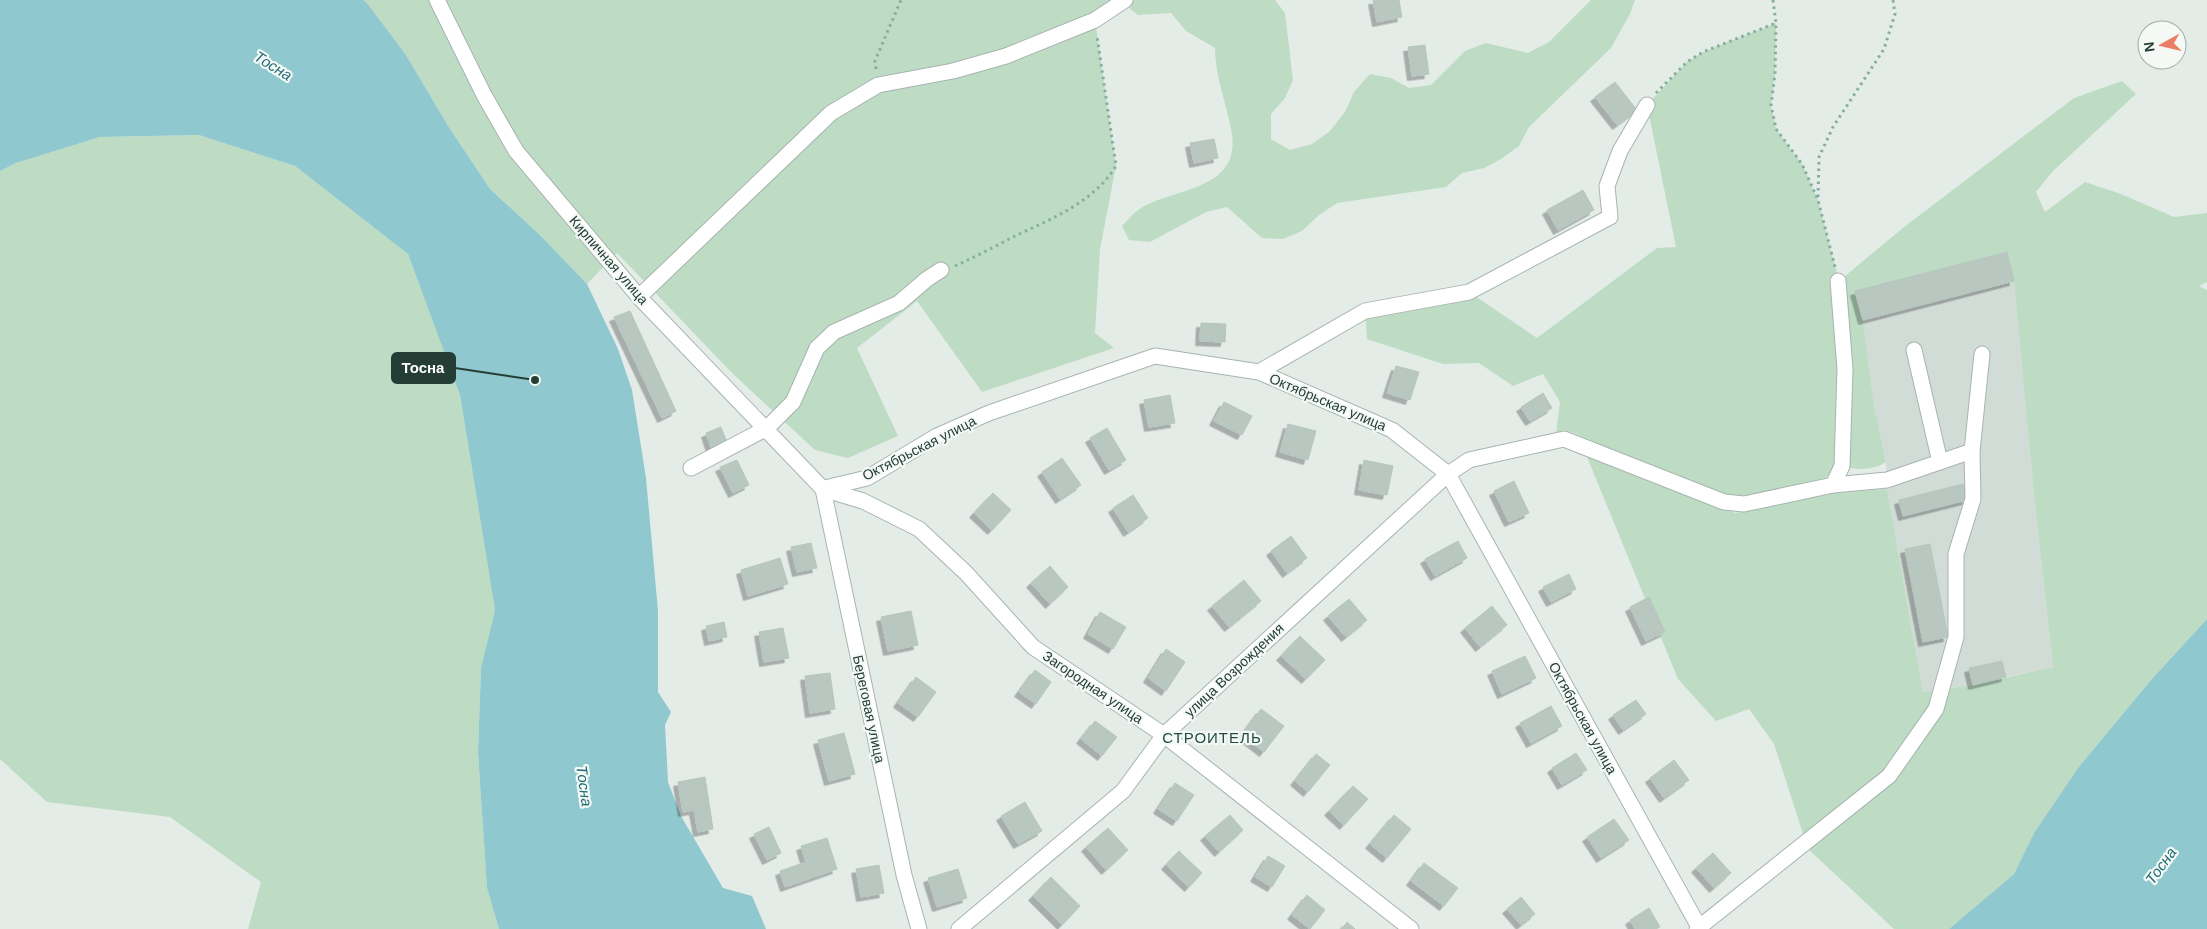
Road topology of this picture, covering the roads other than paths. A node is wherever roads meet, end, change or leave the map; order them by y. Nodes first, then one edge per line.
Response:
1 (437, 0) edge
2 (1125, 0) edge
3 (1647, 105) road end
4 (941, 270) road end
5 (1838, 281) road end
6 (639, 297) junction
7 (1914, 350) dead end
8 (1982, 354) dead end
9 (1259, 372) junction
10 (767, 428) junction
11 (1972, 451) junction
12 (1940, 462) junction
13 (691, 468) dead end
14 (1448, 474) junction
15 (1833, 485) junction
16 (823, 488) junction
17 (1164, 735) junction
18 (1698, 928) edge
19 (919, 929) edge
20 (959, 929) edge
21 (1411, 929) edge

1 - 6 street, Кирпичная улица
2 - 6 street
3 - 9 street
4 - 10 street
5 - 15 street
6 - 10 street, Кирпичная улица
7 - 12 street
8 - 11 street
9 - 14 street, Октябрьская улица
9 - 16 street, Октябрьская улица
10 - 13 street
10 - 16 street, Кирпичная улица
11 - 12 street, улица Возрождения
11 - 18 street
12 - 15 street, улица Возрождения
14 - 15 street, улица Возрождения
14 - 17 street, улица Возрождения
14 - 18 street, Октябрьская улица
16 - 17 street, Загородная улица
16 - 19 street, Береговая улица
17 - 20 street, улица Возрождения
17 - 21 street, Загородная улица

